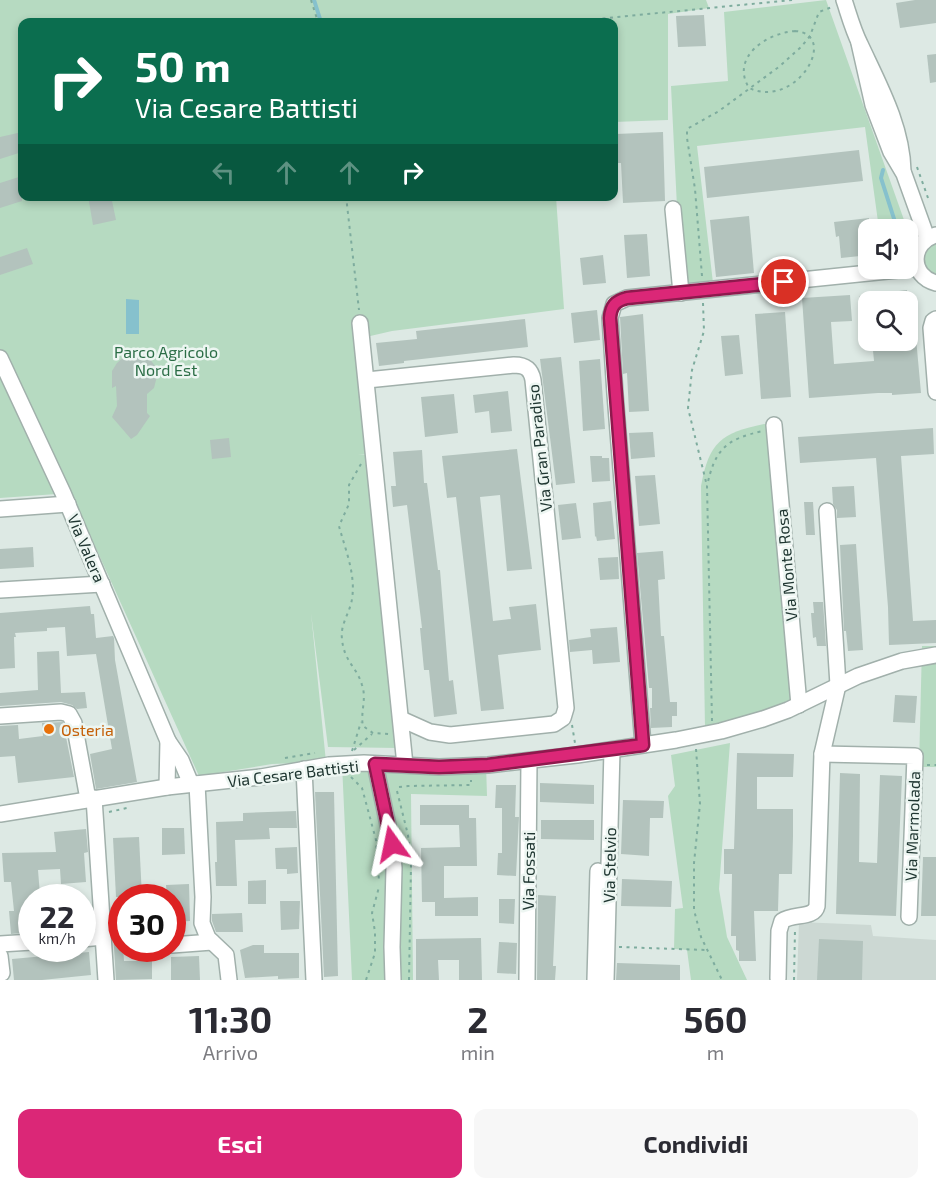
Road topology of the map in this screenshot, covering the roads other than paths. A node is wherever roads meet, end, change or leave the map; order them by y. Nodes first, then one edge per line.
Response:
1 (838, 3) edge
2 (674, 209) dead end
3 (931, 237) edge
4 (918, 249) edge
5 (918, 269) edge
6 (858, 274) edge
7 (936, 283) edge
8 (681, 293) junction
9 (936, 319) edge
10 (360, 323) road end
11 (0, 358) edge
12 (366, 380) junction
13 (936, 392) edge
14 (775, 429) road end
15 (68, 504) junction
16 (0, 509) edge
17 (827, 511) dead end
18 (102, 584) junction
19 (0, 590) edge
20 (936, 655) edge
21 (936, 665) edge
22 (876, 670) junction
23 (838, 685) junction
24 (799, 705) junction
25 (0, 716) edge
26 (401, 727) junction
27 (168, 741) junction
28 (643, 745) junction
29 (607, 751) junction
30 (822, 754) junction
31 (529, 761) junction
32 (375, 764) junction
33 (405, 765) junction
34 (304, 769) junction
35 (194, 784) junction
36 (167, 787) junction
37 (91, 799) junction
38 (0, 814) edge
39 (909, 917) dead end
40 (103, 937) junction
41 (96, 938) edge
42 (212, 942) junction
43 (18, 943) edge
44 (0, 944) edge
45 (186, 944) edge
46 (0, 956) edge
47 (2, 973) dead end
48 (786, 979) edge
49 (106, 980) edge
50 (229, 980) edge
51 (314, 980) edge
52 (393, 980) edge
53 (526, 980) edge
54 (594, 980) edge
55 (606, 980) edge

1 - 3 street
2 - 8 street
3 - 4 street
5 - 7 street
6 - 8 street
8 - 28 street
9 - 13 street
10 - 12 street
11 - 15 street, Via Valera
12 - 26 street
12 - 26 street, Via Gran Paradiso
14 - 24 street, Via Monte Rosa
15 - 16 street
15 - 18 street, Via Valera
17 - 23 street
18 - 19 street
18 - 27 street, Via Valera
20 - 22 street, Via Cesare Battisti
21 - 22 street, Via Cesare Battisti
22 - 23 street, Via Cesare Battisti
23 - 24 street, Via Cesare Battisti
23 - 30 street
24 - 28 street, Via Cesare Battisti
25 - 37 street
26 - 33 street
27 - 35 street, Via Valera
27 - 36 street, Via Valera
28 - 29 street, Via Cesare Battisti
29 - 31 street, Via Cesare Battisti
29 - 54 street, Via Stelvio
29 - 55 street, Via Stelvio
30 - 39 street, Via Marmolada
30 - 48 street
31 - 33 street, Via Cesare Battisti
31 - 53 street, Via Fossati
32 - 33 street, Via Cesare Battisti
32 - 34 street, Via Cesare Battisti
32 - 52 street
34 - 35 street, Via Cesare Battisti
34 - 51 street
35 - 36 street, Via Cesare Battisti
35 - 42 street
36 - 37 street, Via Cesare Battisti
37 - 38 street, Via Cesare Battisti
37 - 40 street
40 - 41 street
40 - 49 street
42 - 45 street
42 - 50 street
43 - 44 street
46 - 47 street

